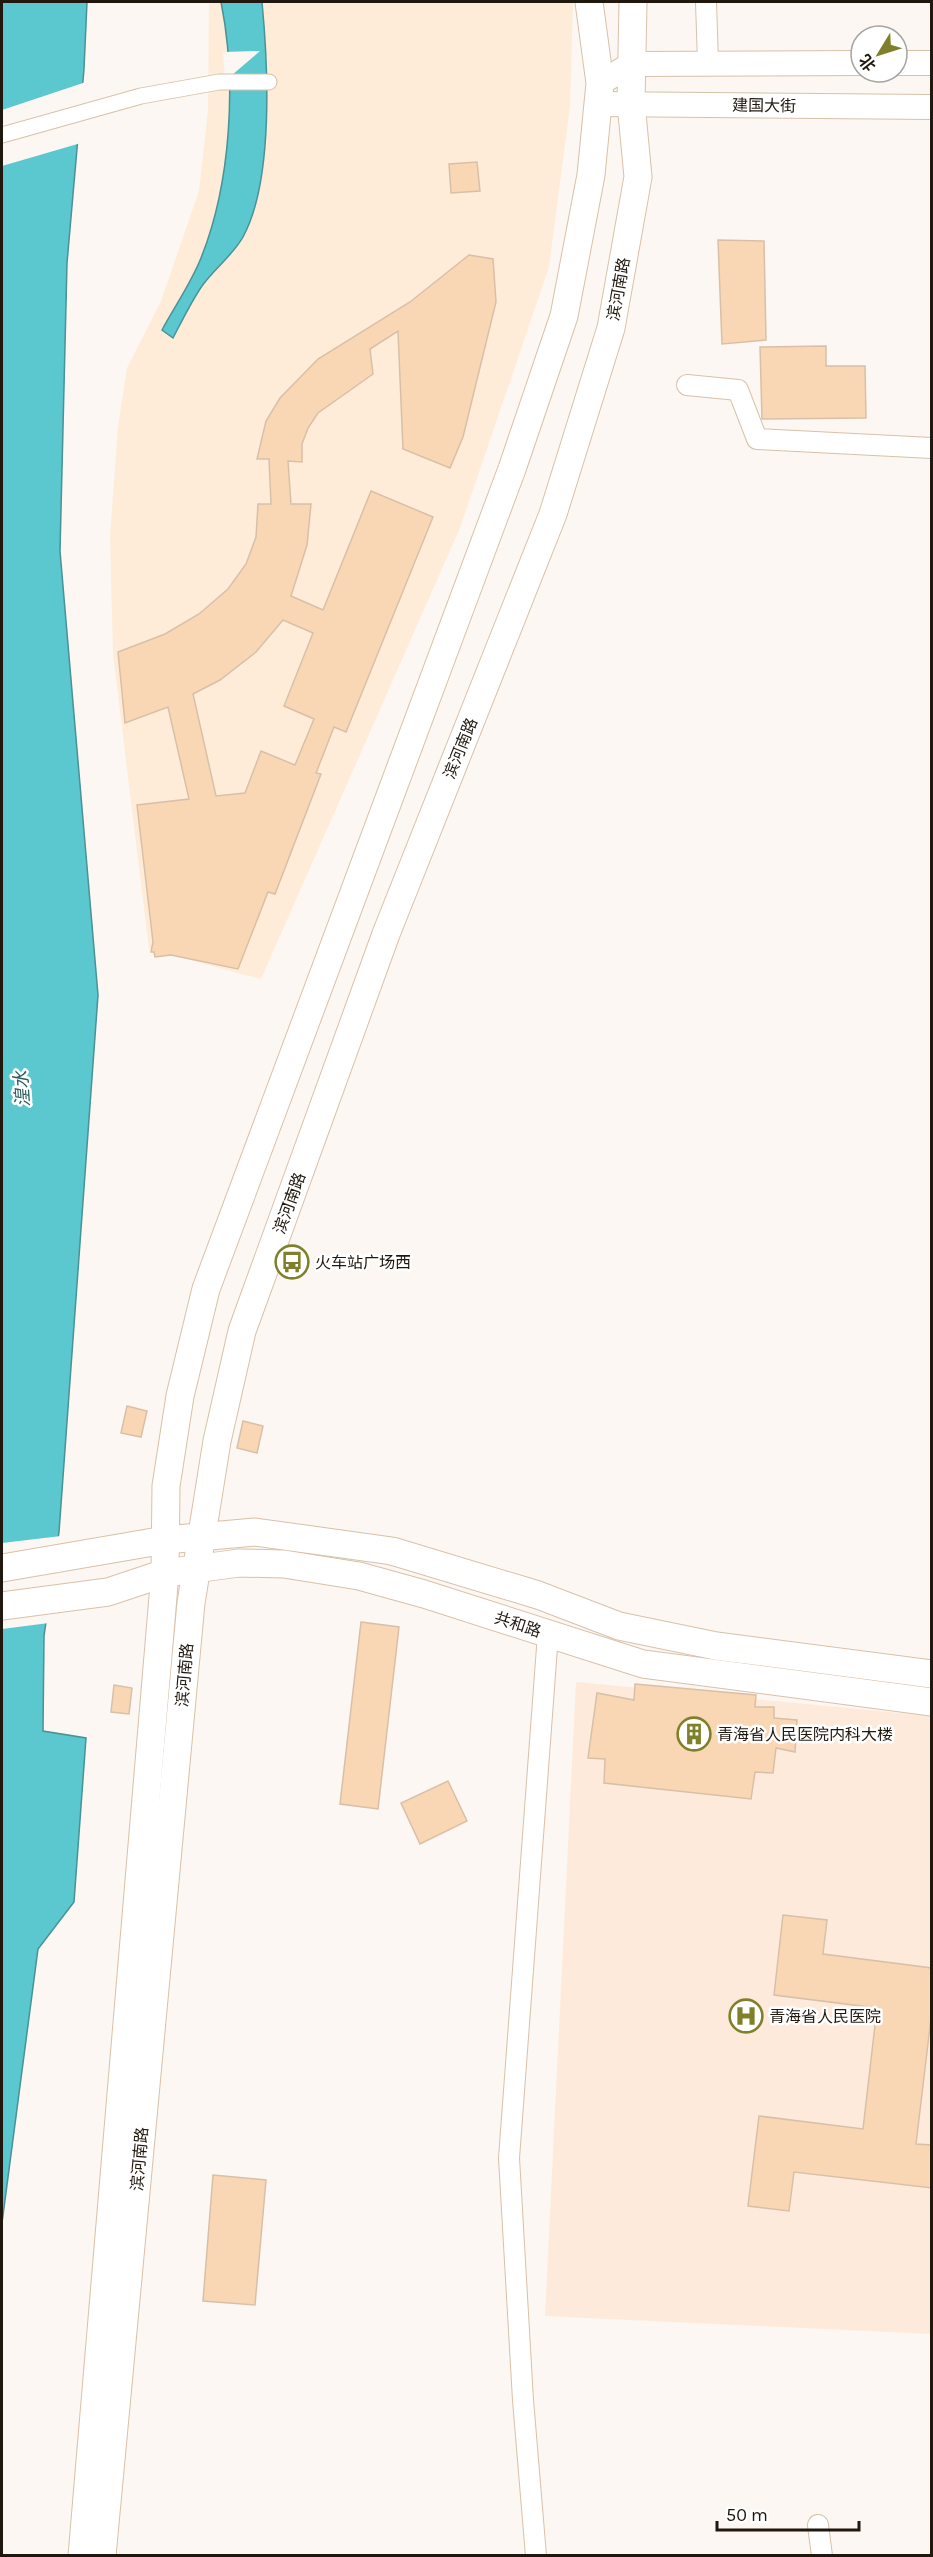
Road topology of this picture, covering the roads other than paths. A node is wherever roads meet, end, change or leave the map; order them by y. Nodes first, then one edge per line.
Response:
1 (589, 2) edge
2 (633, 2) edge
3 (706, 2) edge
4 (708, 63) junction
5 (849, 63) edge
6 (909, 63) edge
7 (932, 63) edge
8 (632, 64) junction
9 (269, 82) dead end
10 (599, 93) junction
11 (631, 103) junction
12 (932, 107) edge
13 (2, 135) edge
14 (687, 385) dead end
15 (932, 448) edge
16 (200, 1537) junction
17 (165, 1540) junction
18 (2, 1568) edge
19 (195, 1569) junction
20 (165, 1573) junction
21 (2, 1606) edge
22 (548, 1634) junction
23 (932, 1674) edge
24 (932, 1702) edge
25 (818, 2524) dead end
26 (82, 2556) edge
27 (102, 2556) edge
28 (536, 2556) edge
29 (822, 2556) edge

1 - 10 main road
2 - 8 main road, 滨河南路
3 - 4 street
4 - 5 street
4 - 8 street
6 - 7 street
8 - 10 street
8 - 11 main road, 滨河南路
9 - 13 street
10 - 11 street, 建国大街
10 - 17 main road
11 - 12 street, 建国大街
11 - 16 main road, 滨河南路
14 - 15 street
16 - 17 main road, 共和路
16 - 19 main road, 滨河南路
16 - 23 main road, 共和路
17 - 18 main road, 共和路
17 - 20 main road
19 - 20 main road, 共和路
19 - 22 main road, 共和路
19 - 27 main road, 滨河南路
20 - 21 main road, 共和路
20 - 26 main road
22 - 24 main road, 共和路
22 - 28 street
25 - 29 street

